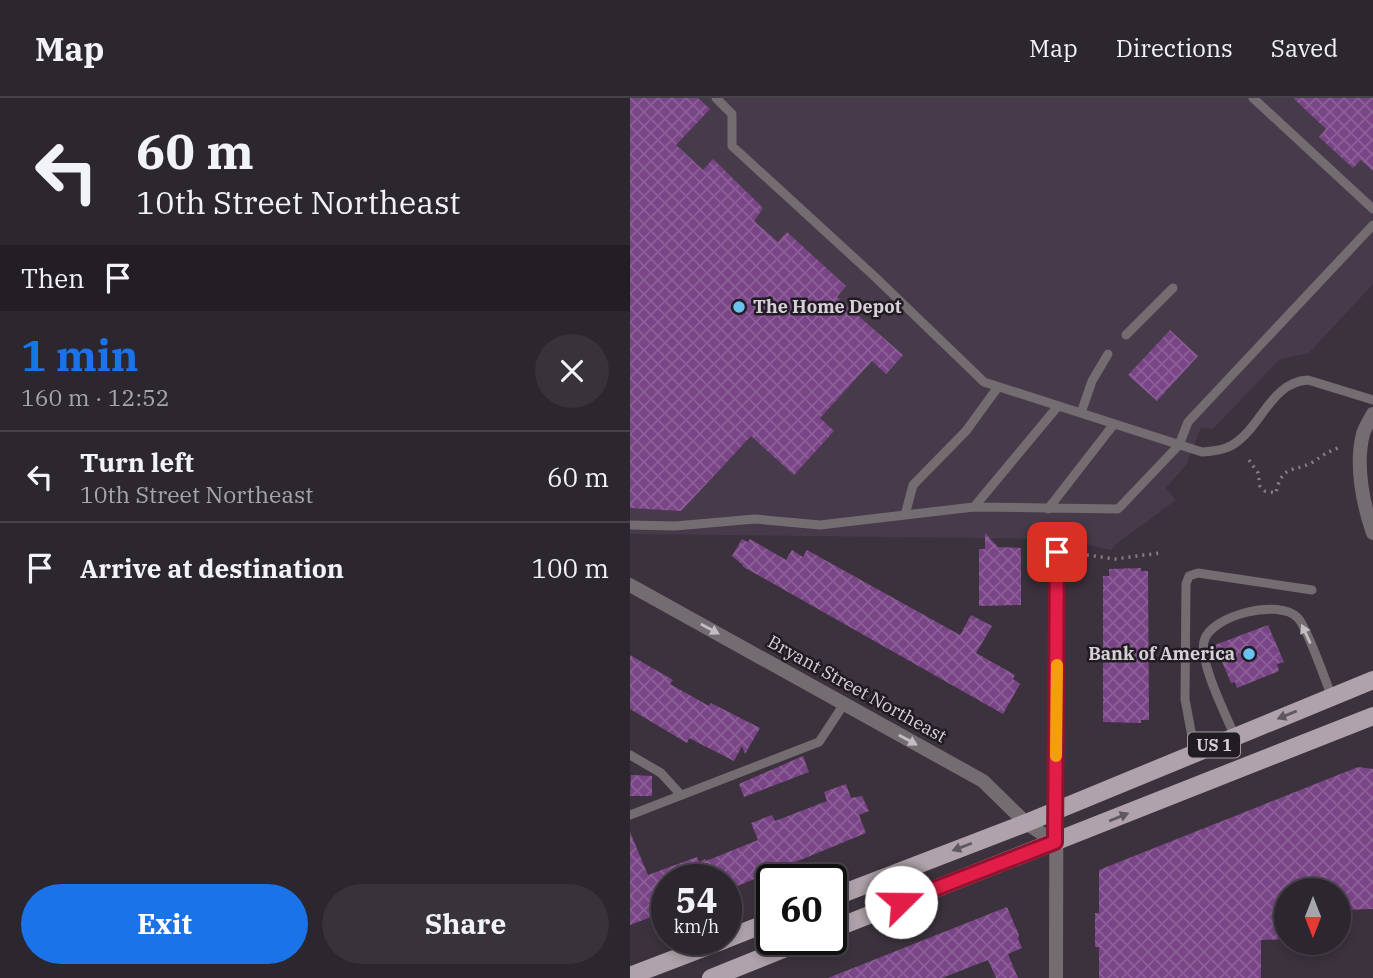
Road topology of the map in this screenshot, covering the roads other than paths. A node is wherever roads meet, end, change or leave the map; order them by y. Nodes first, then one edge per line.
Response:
1 (716, 98) edge
2 (1254, 98) edge
3 (1373, 209) edge
4 (1373, 225) edge
5 (1173, 288) dead end
6 (1126, 335) dead end
7 (1108, 354) dead end
8 (998, 387) junction
9 (1373, 400) edge
10 (1058, 406) junction
11 (1081, 414) junction
12 (1373, 414) edge
13 (1114, 424) junction
14 (1179, 445) junction
15 (974, 507) junction
16 (1048, 509) junction
17 (905, 515) junction
18 (630, 525) edge
19 (1373, 533) edge
20 (1057, 552) road end
21 (630, 585) edge
22 (1312, 590) dead end
23 (1373, 680) edge
24 (1332, 697) junction
25 (844, 704) junction
26 (1373, 716) edge
27 (1235, 737) junction
28 (1195, 753) junction
29 (630, 755) edge
30 (681, 795) junction
31 (1056, 810) junction
32 (630, 815) edge
33 (1026, 822) junction
34 (1055, 842) junction
35 (847, 892) edge
36 (847, 924) edge
37 (684, 955) edge
38 (768, 955) edge
39 (630, 976) edge
40 (711, 978) edge
41 (1056, 978) edge

1 - 8 lane
2 - 3 lane
4 - 14 lane
5 - 6 lane
7 - 11 lane
8 - 10 lane
8 - 17 lane
9 - 14 lane
10 - 11 lane
10 - 15 lane
11 - 13 lane
12 - 19 street
13 - 14 lane
13 - 16 lane
14 - 16 lane
15 - 16 lane
15 - 17 lane
17 - 18 lane
20 - 31 street
21 -> 25 street, Bryant Street Northeast
22 - 28 lane
23 - 24 main road, US 1
24 -> 27 main road, US 1
24 -> 27 lane
25 - 30 lane
25 -> 33 street, Bryant Street Northeast
34 -> 26 main road, US 1
27 - 28 main road, US 1
28 - 31 main road, US 1
29 - 30 lane
30 - 32 lane
31 - 33 main road, US 1
31 - 34 street
33 - 34 street, Bryant Street Northeast
33 -> 35 main road, US 1
34 - 36 main road, US 1
34 - 41 street
37 - 39 main road
38 - 40 main road

